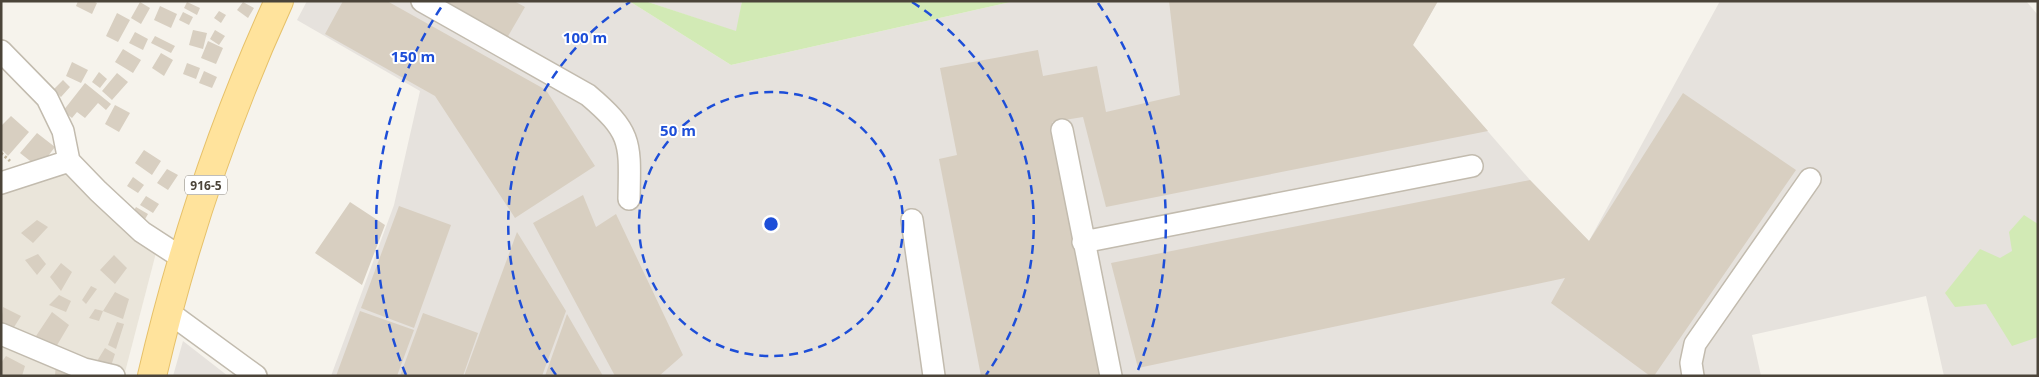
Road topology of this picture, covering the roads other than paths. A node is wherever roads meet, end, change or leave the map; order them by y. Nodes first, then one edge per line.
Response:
1 (279, 1) edge
2 (422, 1) edge
3 (1, 51) edge
4 (1062, 130) dead end
5 (69, 161) junction
6 (1472, 166) dead end
7 (1810, 179) dead end
8 (1, 182) edge
9 (629, 199) dead end
10 (912, 220) dead end
11 (1083, 242) junction
12 (182, 258) junction
13 (168, 310) junction
14 (1, 334) edge
15 (114, 376) edge
16 (152, 376) edge
17 (256, 376) edge
18 (934, 376) edge
19 (1111, 376) edge
20 (1693, 376) edge

1 - 12 main road, 916-5
2 - 9 street
3 - 5 street
4 - 11 street
5 - 8 street
5 - 12 street
6 - 11 street
7 - 20 street
10 - 18 street
11 - 19 street
12 - 13 main road, 916-5
13 - 16 main road, 916-5
13 - 17 street
14 - 15 street

